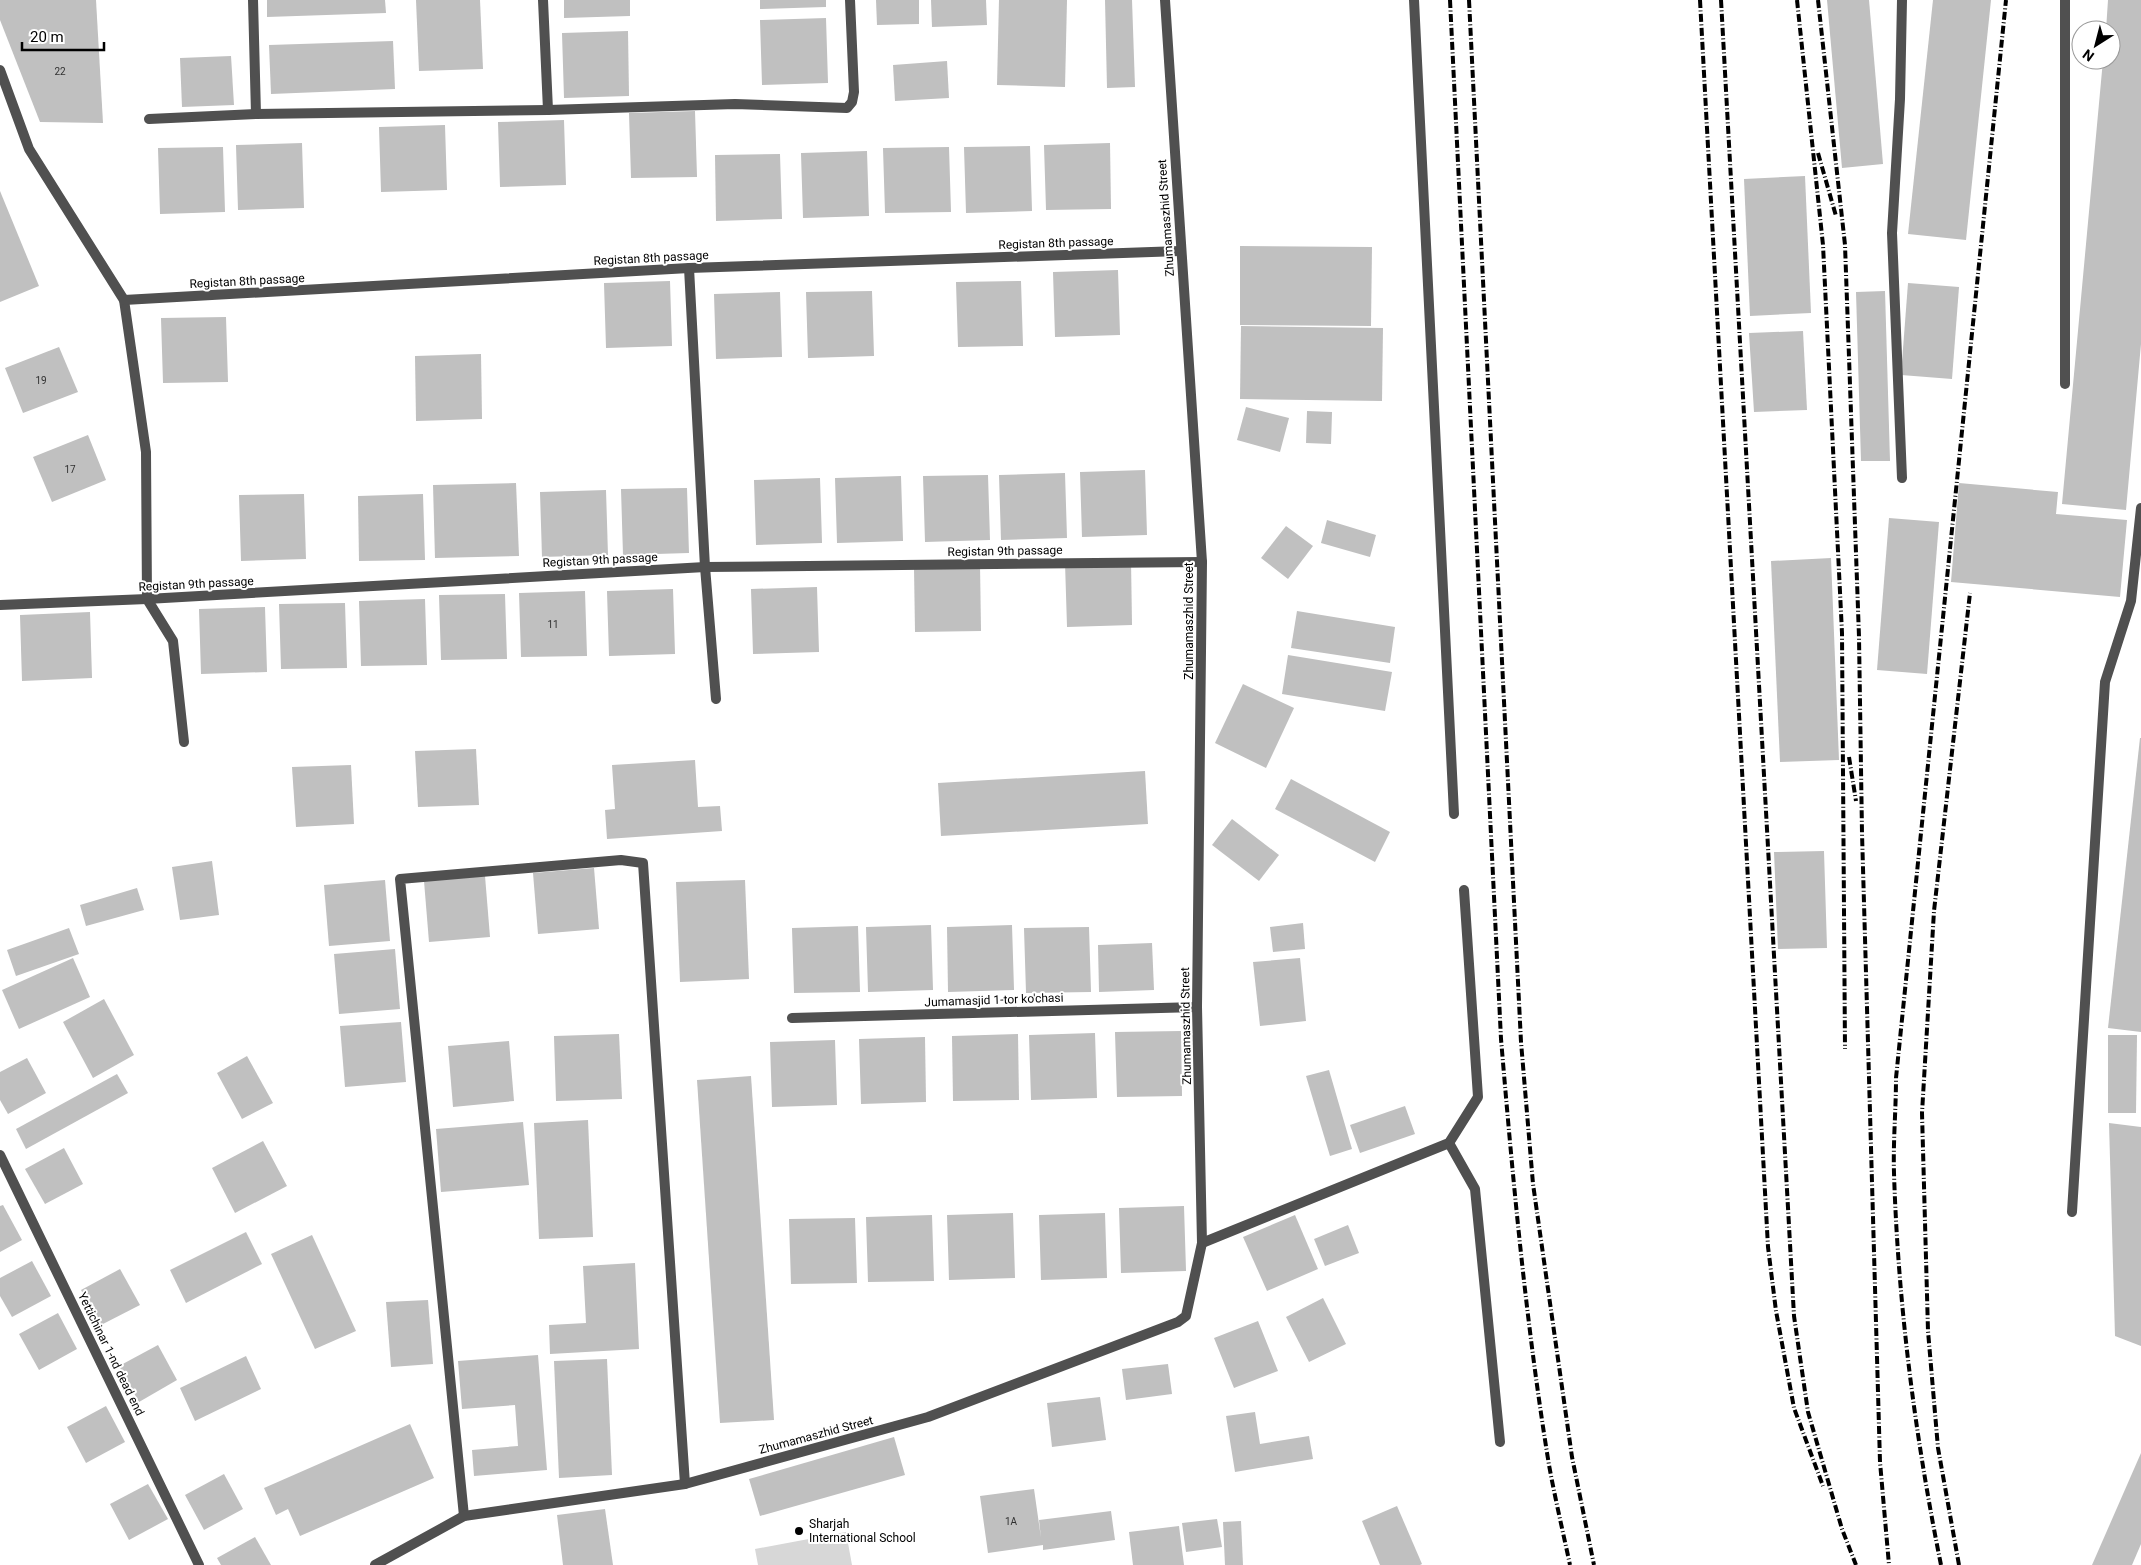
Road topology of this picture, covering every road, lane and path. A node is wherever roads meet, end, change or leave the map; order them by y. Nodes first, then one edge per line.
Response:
1 (253, 0) edge
2 (543, 0) edge
3 (850, 0) edge
4 (1165, 0) edge
5 (1414, 0) edge
6 (1902, 0) edge
7 (2065, 0) edge
8 (0, 70) edge
9 (548, 110) junction
10 (256, 114) junction
11 (150, 119) dead end
12 (1180, 251) junction
13 (689, 268) junction
14 (124, 300) junction
15 (2065, 384) dead end
16 (1902, 478) dead end
17 (2141, 508) edge
18 (1202, 562) junction
19 (704, 567) junction
20 (147, 599) junction
21 (0, 605) edge
22 (716, 699) dead end
23 (184, 742) dead end
24 (1454, 814) dead end
25 (1464, 890) dead end
26 (1197, 1007) junction
27 (792, 1018) dead end
28 (1450, 1143) junction
29 (0, 1155) edge
30 (2072, 1212) dead end
31 (1202, 1244) junction
32 (1500, 1442) dead end
33 (684, 1484) junction
34 (464, 1516) junction
35 (199, 1565) edge
36 (375, 1565) edge

1 - 10 street
2 - 9 street
3 - 9 street
4 - 12 street, Zhumamaszhid Street
5 - 24 street
6 - 16 street
7 - 15 street
8 - 14 street
9 - 10 street
10 - 11 street
12 - 13 street, Registan 8th passage
12 - 18 street, Zhumamaszhid Street
13 - 14 street, Registan 8th passage
13 - 19 street
14 - 20 street
17 - 30 street
18 - 19 street, Registan 9th passage
18 - 26 street, Zhumamaszhid Street
19 - 20 street, Registan 9th passage
19 - 22 street
20 - 21 street, Registan 9th passage
20 - 23 street
25 - 28 street
26 - 27 street, Jumamasjid 1-tor ko'chasi
26 - 31 street, Zhumamaszhid Street
28 - 31 street
28 - 32 street
29 - 35 street, Yettichinаr 1-nd dead end
31 - 33 street, Zhumamaszhid Street
33 - 34 street, Zhumamaszhid Street
33 - 34 street
34 - 36 street, Zhumamaszhid Street

